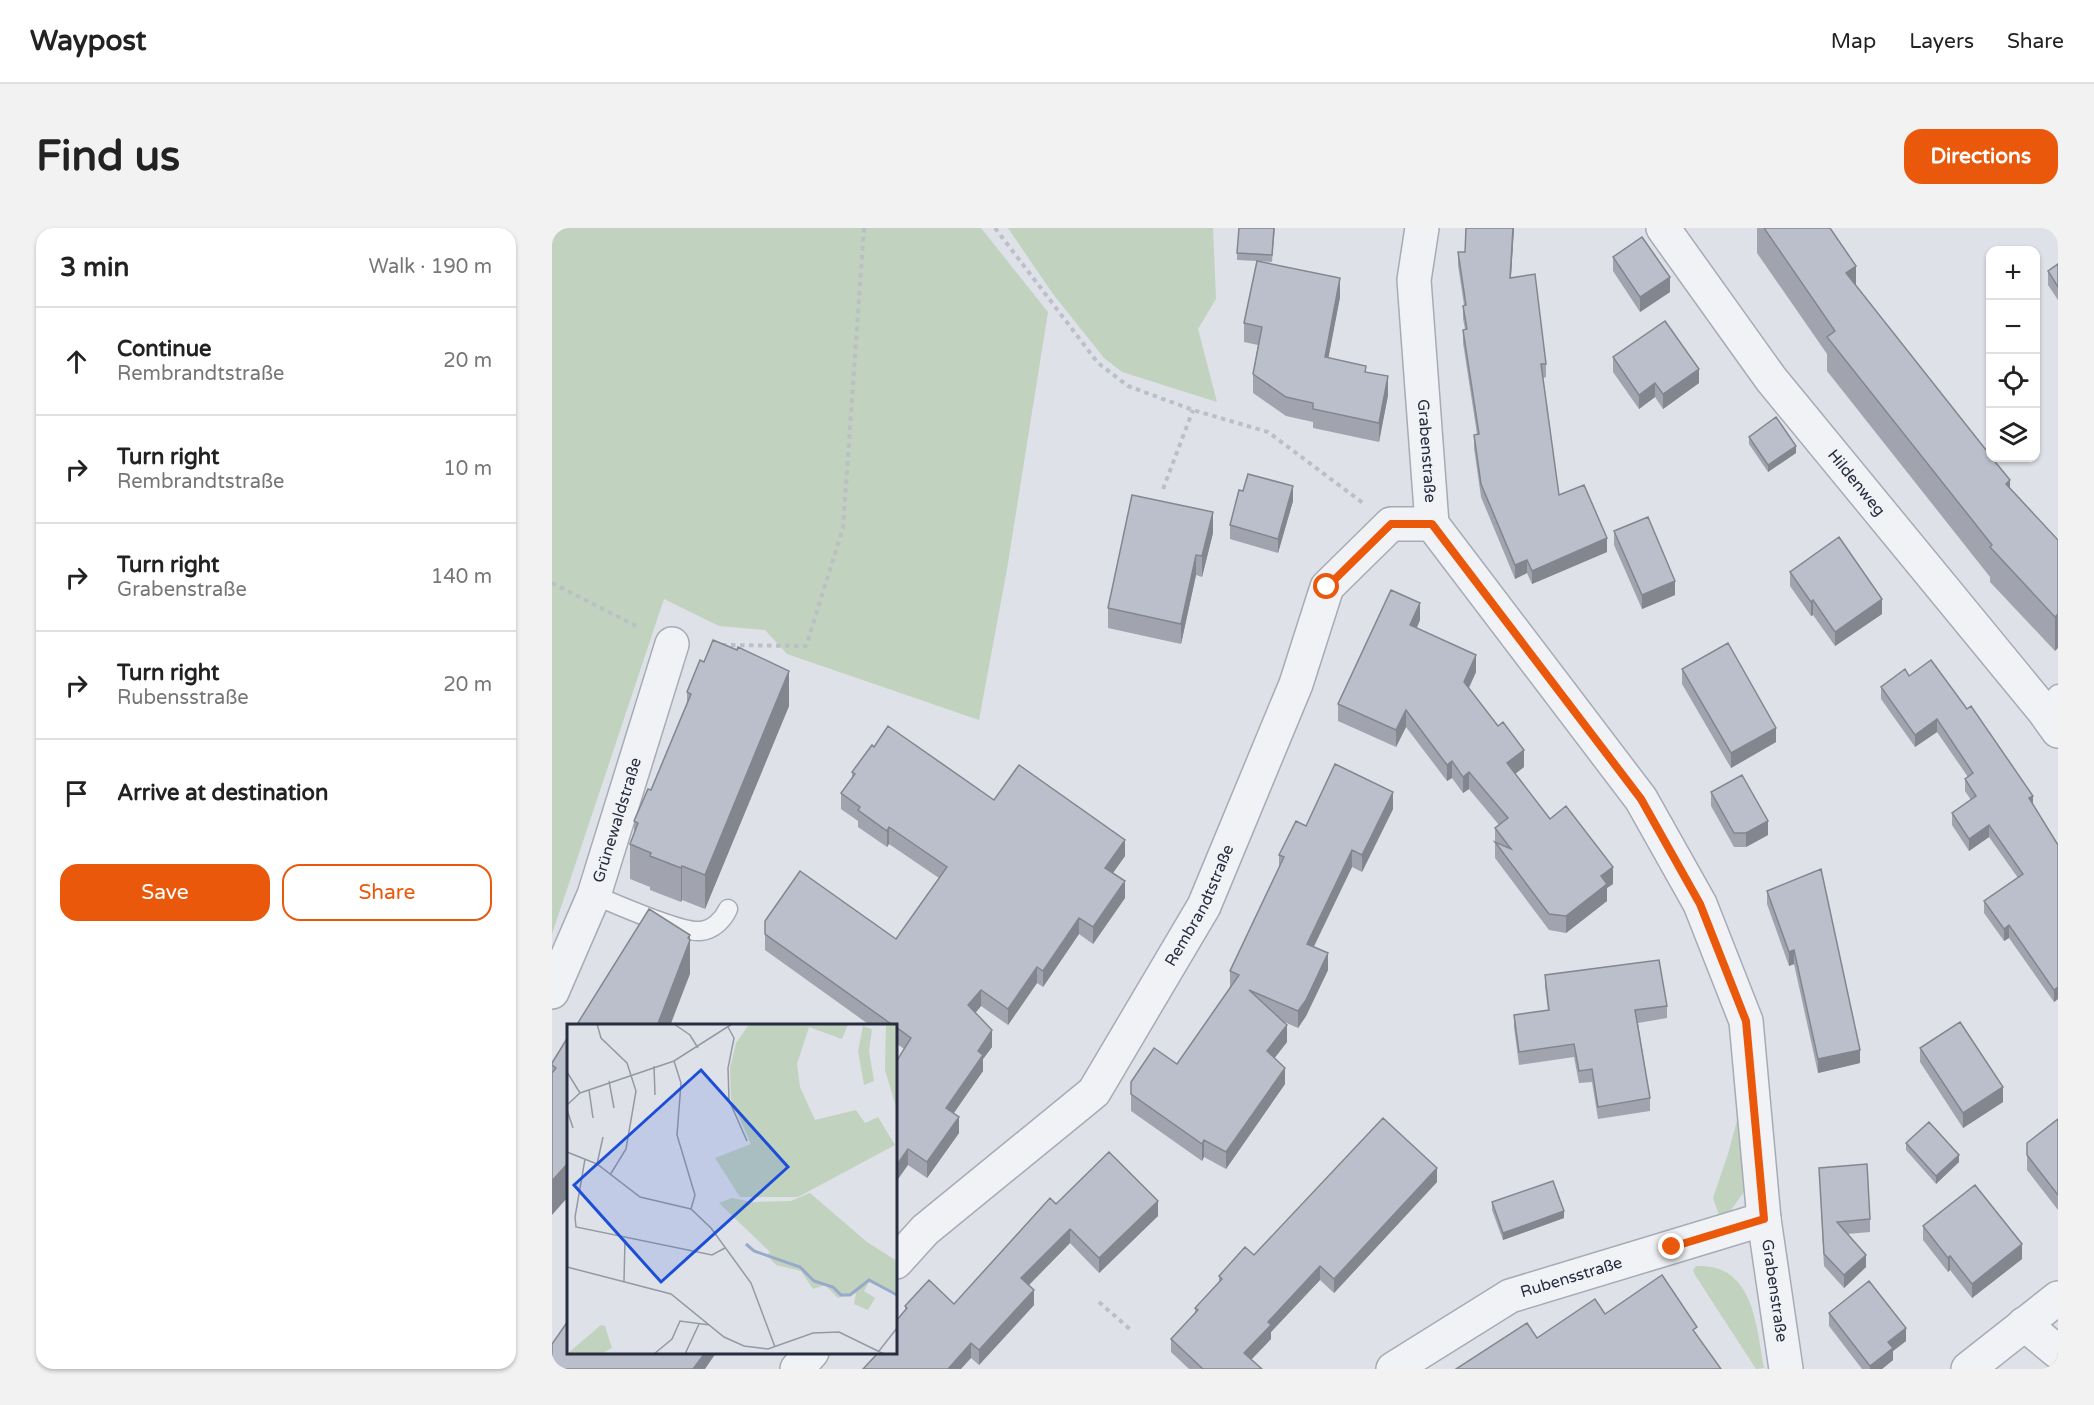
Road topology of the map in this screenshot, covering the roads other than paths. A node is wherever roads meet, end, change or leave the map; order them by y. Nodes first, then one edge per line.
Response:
1 (1422, 228) edge
2 (1663, 228) edge
3 (1432, 524) junction
4 (672, 644) road end
5 (2053, 712) edge
6 (594, 895) junction
7 (728, 909) dead end
8 (552, 992) edge
9 (1764, 1219) junction
10 (897, 1261) edge
11 (2058, 1298) edge
12 (2024, 1324) junction
13 (2058, 1352) edge
14 (811, 1354) edge
15 (797, 1369) edge
16 (1393, 1369) edge
17 (1786, 1369) edge
18 (1968, 1369) edge

1 - 3 street, Grabenstraße
2 - 5 street, Hildenweg
3 - 9 street, Grabenstraße
3 - 10 street, Rembrandtstraße
4 - 6 street, Grünewaldstraße
6 - 7 lane
6 - 8 street, Grünewaldstraße
9 - 16 street, Rubensstraße
9 - 17 street, Grabenstraße
11 - 12 street
12 - 13 street
12 - 18 street
14 - 15 street

